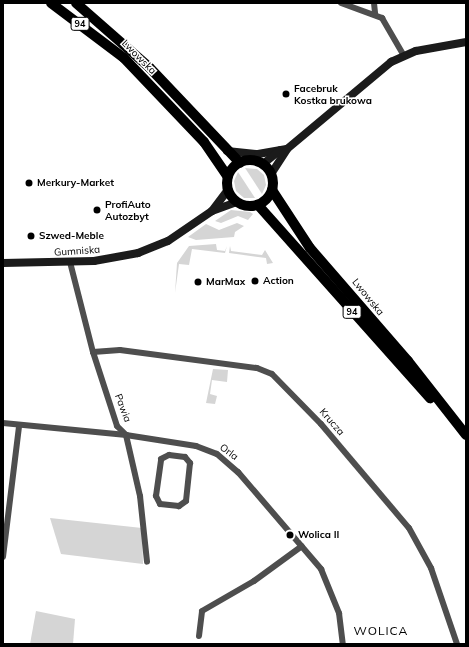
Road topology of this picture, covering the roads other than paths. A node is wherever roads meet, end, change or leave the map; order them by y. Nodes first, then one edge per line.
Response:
1 (51, 3) edge
2 (76, 3) edge
3 (341, 3) edge
4 (374, 3) edge
5 (375, 13) junction
6 (466, 42) edge
7 (404, 56) junction
8 (283, 149) junction
9 (228, 151) junction
10 (240, 163) junction
11 (263, 164) junction
12 (271, 174) junction
13 (228, 177) junction
14 (228, 190) junction
15 (272, 190) junction
16 (237, 202) junction
17 (258, 204) junction
18 (212, 211) junction
19 (70, 262) junction
20 (3, 263) edge
21 (93, 352) junction
22 (449, 416) junction
23 (3, 423) edge
24 (20, 426) junction
25 (126, 435) junction
26 (466, 435) edge
27 (163, 457) joint
28 (302, 546) junction
29 (3, 557) edge
30 (147, 562) dead end
31 (199, 636) dead end
32 (343, 644) edge
33 (457, 644) edge

1 - 13 main road, Lwowska / 94
2 - 9 main road, Lwowska / 94
3 - 5 street
4 - 5 street
5 - 7 street
6 - 7 street
7 - 8 street
8 - 9 street
8 - 11 street
8 - 12 street
9 - 10 main road, Lwowska / 94
10 - 11 main road
10 - 13 main road
11 - 12 main road
12 - 15 main road, 94
13 - 14 main road
14 - 16 main road
14 - 18 street
15 - 17 main road
15 - 22 main road, Lwowska / 94
16 - 17 main road
16 - 18 street
17 - 22 main road, Lwowska / 94
18 - 19 street, Gumniska
19 - 20 street, Gumniska
19 - 21 street, Pawia
21 - 25 street, Pawia
21 - 33 street, Krucza
22 - 26 main road, Lwowska / 94
23 - 24 street, Orla
24 - 25 street, Orla
24 - 29 street
25 - 28 street, Orla
25 - 30 street, Pawia
27 - 27 street
28 - 31 street
28 - 32 street, Orla

